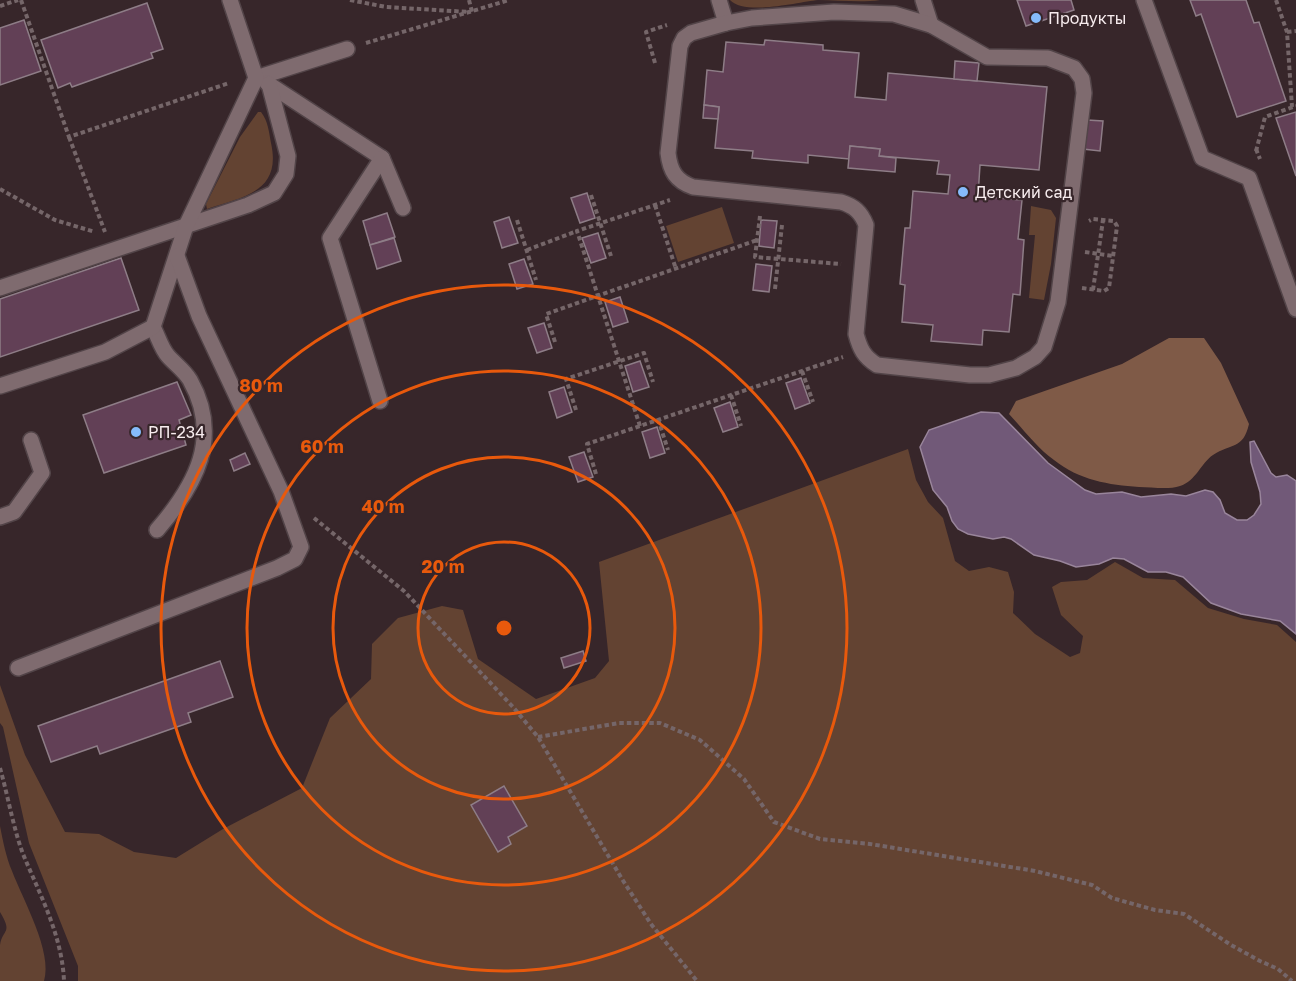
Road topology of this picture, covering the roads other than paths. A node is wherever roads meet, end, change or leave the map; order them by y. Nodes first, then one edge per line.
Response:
1 (230, 0) edge
2 (719, 0) edge
3 (923, 0) edge
4 (1144, 0) edge
5 (726, 23) junction
6 (931, 25) junction
7 (347, 49) road end
8 (260, 79) junction
9 (382, 158) junction
10 (403, 208) dead end
11 (186, 226) junction
12 (177, 256) junction
13 (0, 288) edge
14 (1296, 309) edge
15 (153, 327) junction
16 (0, 386) edge
17 (380, 401) dead end
18 (31, 440) dead end
19 (0, 517) edge
20 (157, 530) dead end
21 (18, 668) dead end

1 - 8 lane
2 - 5 lane
3 - 6 lane
4 - 14 lane
5 - 6 lane
5 - 6 lane
7 - 8 lane
8 - 9 lane
8 - 11 lane
8 - 11 lane
9 - 10 lane
9 - 17 lane
11 - 12 lane
11 - 13 lane
12 - 15 lane
12 - 21 lane
15 - 16 lane
15 - 20 lane
18 - 19 lane

